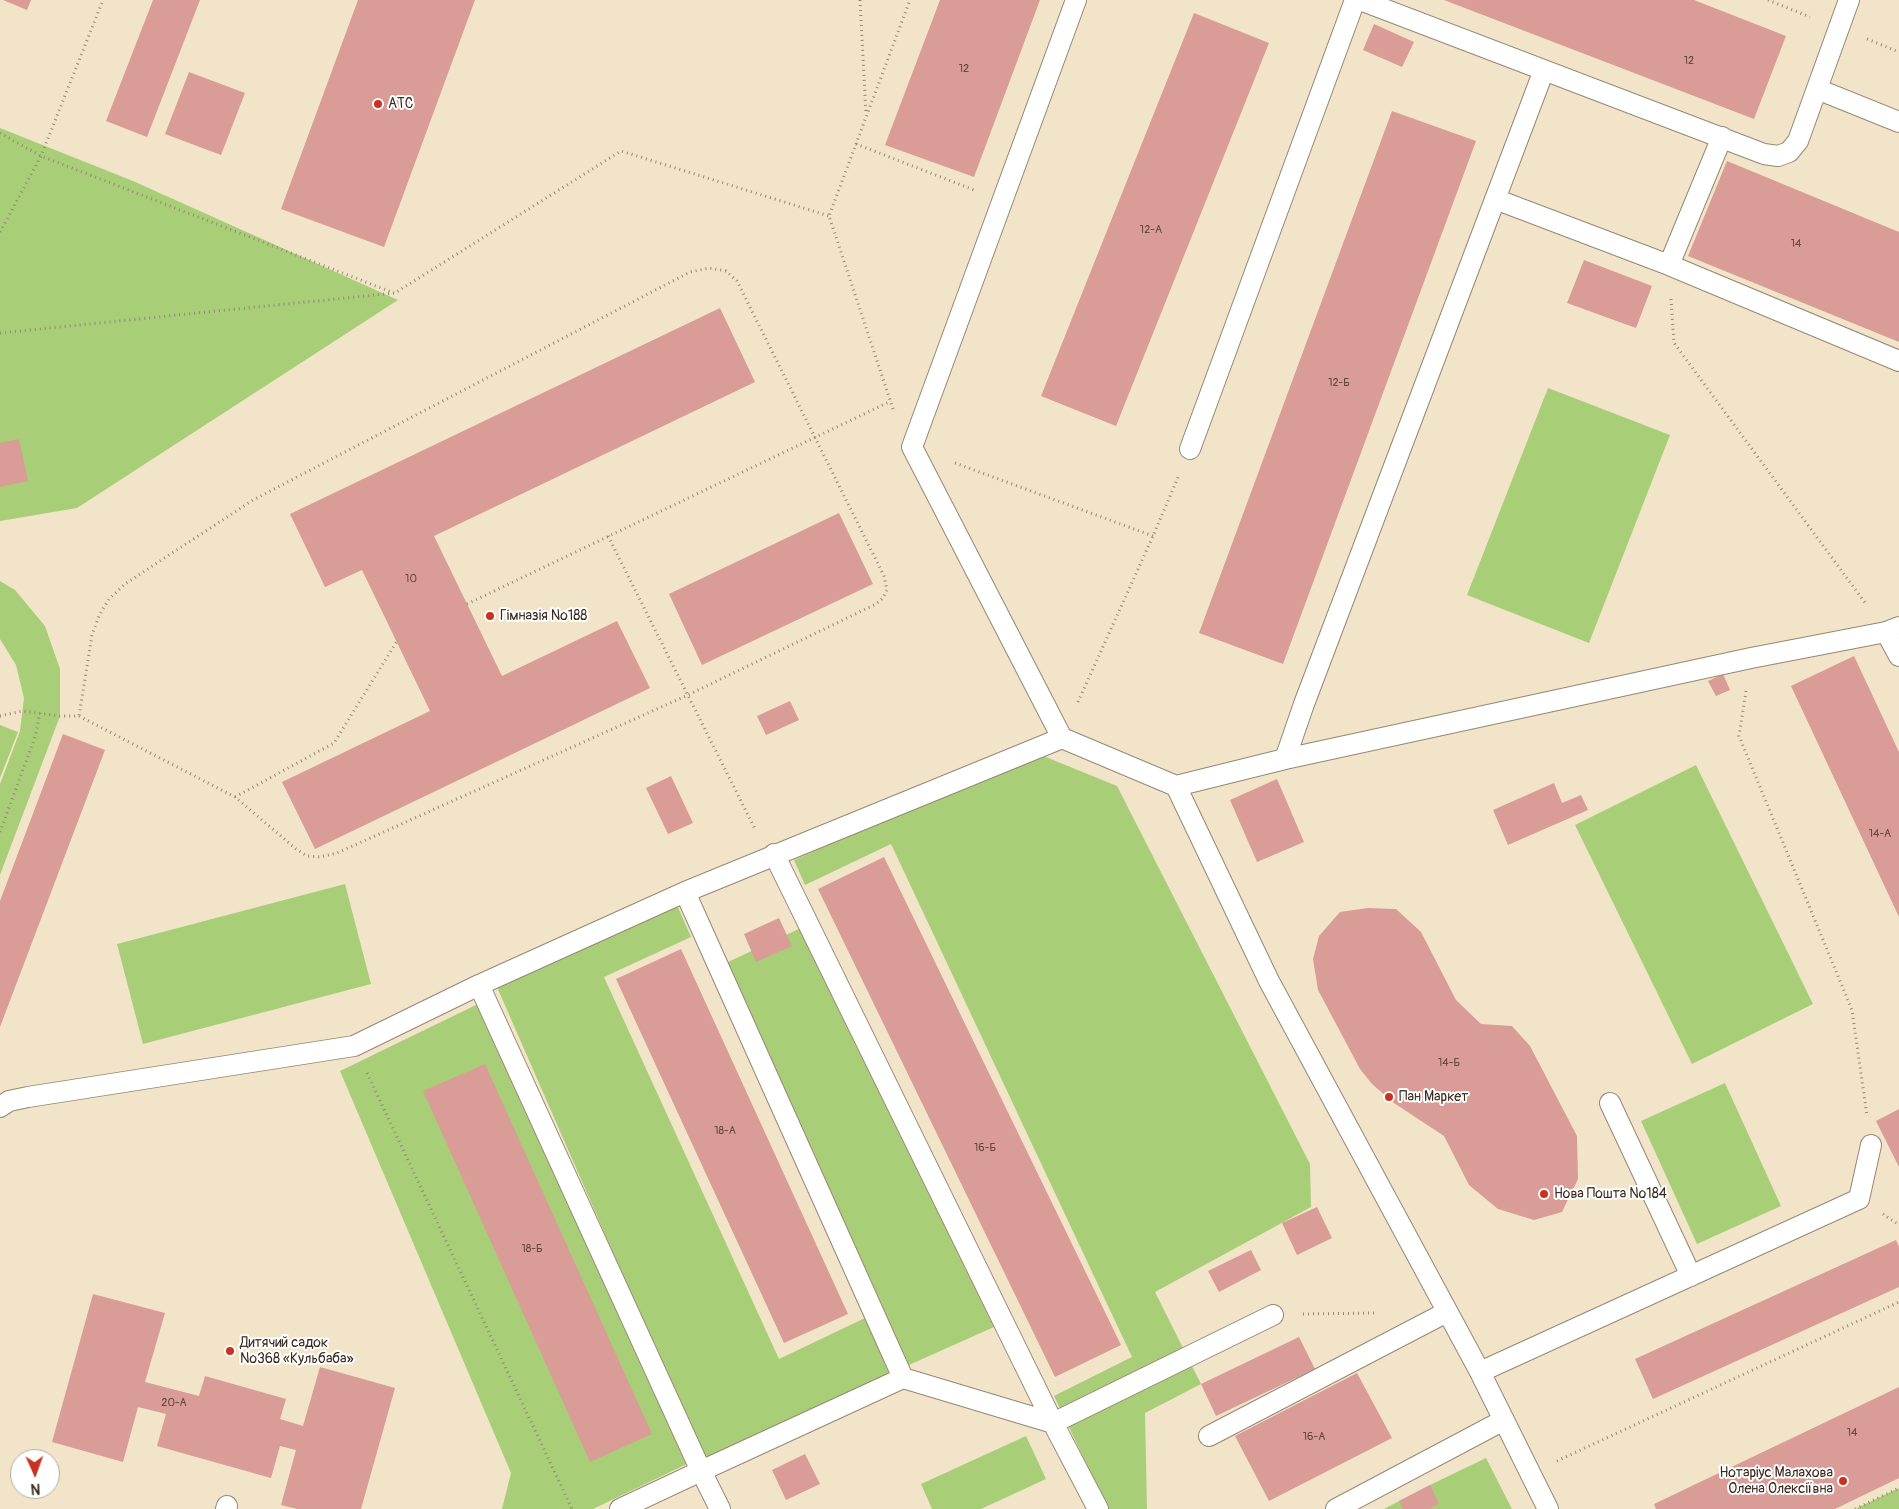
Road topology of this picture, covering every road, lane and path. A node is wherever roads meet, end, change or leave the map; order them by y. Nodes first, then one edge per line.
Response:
1 (103, 0) edge
2 (860, 0) edge
3 (910, 0) edge
4 (1076, 0) edge
5 (1355, 0) edge
6 (1360, 0) edge
7 (1849, 0) edge
8 (1544, 70) junction
9 (1817, 89) junction
10 (866, 116) junction
11 (1899, 122) edge
12 (0, 133) edge
13 (1722, 137) junction
14 (856, 144) junction
15 (41, 156) junction
16 (1495, 200) junction
17 (1001, 201) junction
18 (829, 216) junction
19 (0, 232) edge
20 (1669, 266) junction
21 (394, 293) junction
22 (0, 333) edge
23 (1899, 361) edge
24 (889, 402) junction
25 (815, 437) junction
26 (912, 447) junction
27 (1190, 449) joint
28 (608, 536) junction
29 (1154, 536) junction
30 (467, 604) dead end
31 (1893, 630) edge
32 (396, 641) dead end
33 (1899, 656) edge
34 (1750, 658) junction
35 (688, 695) junction
36 (40, 714) junction
37 (0, 716) edge
38 (79, 716) junction
39 (1062, 738) junction
40 (1285, 759) junction
41 (1176, 786) junction
42 (234, 797) junction
43 (0, 832) edge
44 (774, 854) junction
45 (685, 892) junction
46 (479, 985) junction
47 (354, 1046) junction
48 (1610, 1103) dead end
49 (0, 1107) edge
50 (1871, 1145) joint
51 (1691, 1276) junction
52 (1899, 1302) edge
53 (1447, 1312) junction
54 (1379, 1313) dead end
55 (1273, 1315) joint
56 (1480, 1372) junction
57 (903, 1378) junction
58 (1504, 1420) junction
59 (1053, 1423) junction
60 (1208, 1436) dead end
61 (701, 1471) junction
62 (1530, 1474) junction
63 (1899, 1488) edge
64 (572, 1509) edge
65 (620, 1509) edge
66 (720, 1509) edge
67 (1098, 1509) edge
68 (1336, 1509) edge
69 (1548, 1509) edge
70 (1855, 1509) edge

1 - 15 path
2 - 10 path
3 - 10 path
4 - 17 lane
5 - 27 lane
6 - 8 lane
7 - 9 lane
8 - 13 lane
8 - 16 lane
9 - 11 lane
9 - 13 lane
10 - 14 path
12 - 15 path
13 - 20 lane
14 - 17 path
14 - 18 path
15 - 19 path
15 - 21 path
16 - 20 lane
16 - 40 lane
17 - 26 lane
18 - 21 path
18 - 24 path
20 - 23 lane
20 - 31 path
21 - 22 path
24 - 25 path
24 - 26 path
25 - 28 path
25 - 35 path
25 - 38 path
26 - 29 path
26 - 39 lane
27 - 29 path
28 - 30 path
28 - 35 path
29 - 39 path
31 - 33 lane
31 - 34 lane
32 - 42 path
34 - 40 lane
34 - 50 path
35 - 42 path
35 - 44 path
36 - 37 path
36 - 38 path
36 - 43 path
38 - 42 path
39 - 41 lane
39 - 44 lane
40 - 41 lane
41 - 53 lane
44 - 45 lane
44 - 59 lane
45 - 46 lane
45 - 57 lane
46 - 47 lane
46 - 61 lane
47 - 49 lane
47 - 64 path
48 - 51 lane
50 - 51 lane
51 - 56 lane
52 - 62 path
53 - 56 lane
53 - 60 lane
54 - 55 path
55 - 59 lane
56 - 58 lane
57 - 59 lane
57 - 61 lane
58 - 62 lane
58 - 68 lane
59 - 67 lane
61 - 65 lane
61 - 66 lane
62 - 69 lane
63 - 70 path

